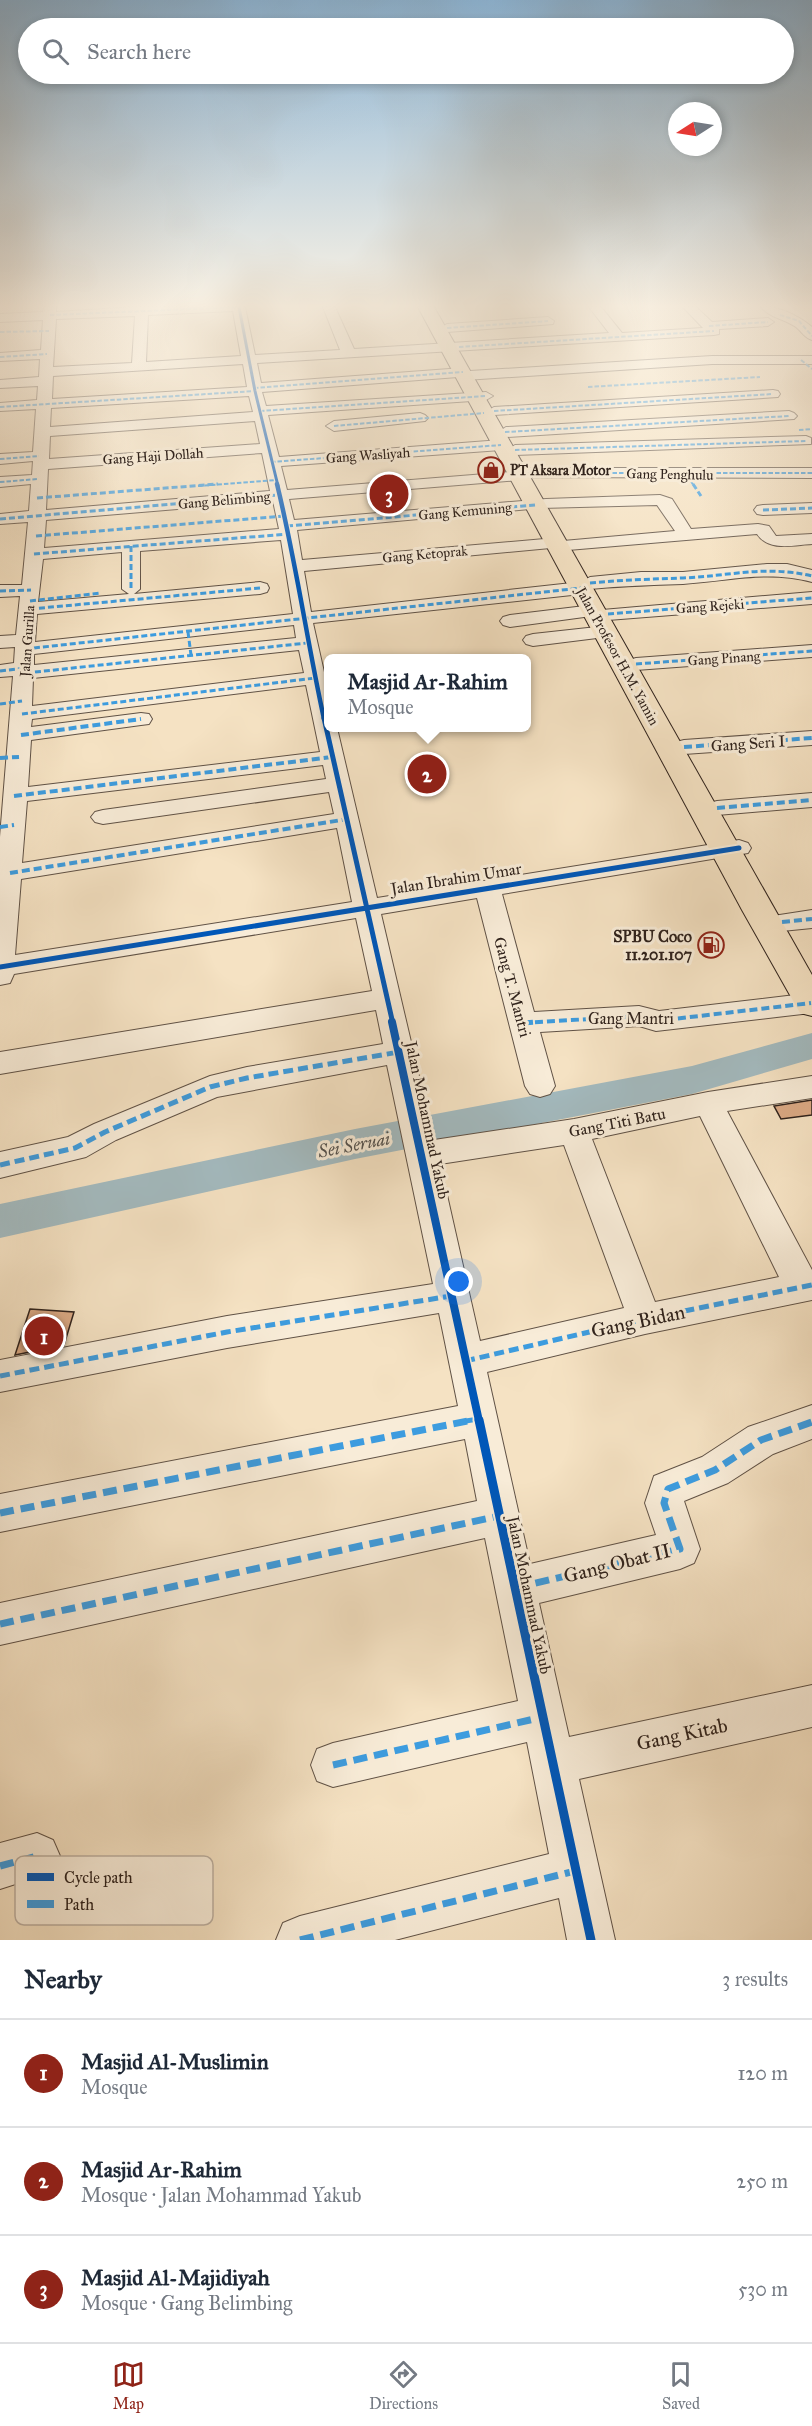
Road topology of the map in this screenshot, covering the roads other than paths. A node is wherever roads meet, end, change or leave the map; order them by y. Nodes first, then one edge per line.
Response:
1 (44, 398) edge
2 (257, 398) edge
3 (482, 398) edge
4 (517, 398) edge
5 (660, 398) edge
6 (776, 398) edge
7 (258, 401) junction
8 (485, 403) junction
9 (44, 405) junction
10 (0, 407) edge
11 (789, 416) junction
12 (334, 426) dead end
13 (42, 432) junction
14 (809, 441) edge
15 (0, 459) edge
16 (273, 471) junction
17 (812, 473) edge
18 (524, 474) junction
19 (687, 475) junction
20 (0, 482) edge
21 (701, 496) dead end
22 (37, 504) junction
23 (540, 504) junction
24 (812, 508) edge
25 (763, 510) dead end
26 (0, 519) edge
27 (287, 525) junction
28 (0, 532) edge
29 (686, 535) junction
30 (812, 538) edge
31 (562, 544) junction
32 (131, 546) junction
33 (295, 566) junction
34 (812, 576) edge
35 (586, 585) junction
36 (260, 588) dead end
37 (131, 589) dead end
38 (0, 591) edge
39 (101, 592) dead end
40 (812, 598) edge
41 (30, 600) junction
42 (602, 619) junction
43 (302, 620) junction
44 (510, 621) dead end
45 (188, 632) junction
46 (533, 640) dead end
47 (0, 642) edge
48 (307, 643) junction
49 (812, 651) edge
50 (191, 655) junction
51 (26, 657) junction
52 (636, 664) junction
53 (0, 671) edge
54 (315, 678) junction
55 (0, 704) edge
56 (141, 719) dead end
57 (324, 720) edge
58 (664, 724) junction
59 (327, 732) edge
60 (17, 733) edge
61 (812, 738) edge
62 (684, 747) junction
63 (332, 757) junction
64 (339, 784) junction
65 (10, 787) edge
66 (812, 800) edge
67 (717, 808) junction
68 (104, 817) dead end
69 (348, 819) junction
70 (7, 826) edge
71 (733, 849) junction
72 (6, 887) edge
73 (487, 887) junction
74 (368, 906) junction
75 (812, 919) edge
76 (782, 922) junction
77 (0, 967) edge
78 (812, 974) edge
79 (0, 976) edge
80 (387, 998) junction
81 (812, 1004) edge
82 (523, 1023) junction
83 (399, 1052) junction
84 (0, 1063) edge
85 (540, 1086) dead end
86 (812, 1087) edge
87 (708, 1103) junction
88 (574, 1131) junction
89 (421, 1148) junction
90 (0, 1165) edge
91 (807, 1287) edge
92 (451, 1296) junction
93 (645, 1319) junction
94 (465, 1361) junction
95 (0, 1376) edge
96 (478, 1419) junction
97 (812, 1422) edge
98 (0, 1514) edge
99 (499, 1516) junction
100 (515, 1588) junction
101 (0, 1624) edge
102 (812, 1706) edge
103 (543, 1717) junction
104 (552, 1762) junction
105 (333, 1765) dead end
106 (575, 1871) junction
107 (300, 1940) edge
108 (591, 1940) edge

1 - 9 street, Jalan Gurilla
2 - 7 street, Jalan Mohammad Yakub
3 - 8 main road, Jalan Profesor H.M. Yamin
4 - 8 street
5 - 8 street
6 - 11 street
7 - 8 street
7 - 8 street
7 - 9 street
7 - 13 street
7 - 16 street, Jalan Mohammad Yakub
8 - 11 street
8 - 12 street
8 - 14 street
8 - 16 street, Gang Wasliyah
8 - 18 main road, Jalan Profesor H.M. Yamin
9 - 10 street
9 - 13 street, Jalan Gurilla
11 - 14 street
13 - 22 street, Jalan Gurilla
15 - 22 street
16 - 18 street, Gang Belimbing
16 - 22 street, Gang Belimbing
16 - 22 street, Gang Haji Dollah
16 - 27 street, Jalan Mohammad Yakub
17 - 19 street, Gang Penghulu
18 - 19 street, Gang Penghulu
18 - 23 main road, Jalan Profesor H.M. Yamin
19 - 21 street
20 - 22 street
22 - 26 street
22 - 27 street
22 - 28 street
22 - 32 street
22 - 41 street, Jalan Gurilla
23 - 27 street, Gang Kemuning
23 - 29 street, Gang Kemuning
23 - 31 main road, Jalan Profesor H.M. Yamin
24 - 25 street
27 - 32 street
27 - 33 street, Jalan Mohammad Yakub
29 - 30 street, Gang Ketoprak
29 - 31 street, Gang Ketoprak
31 - 33 street, Gang Ketoprak
31 - 35 main road, Jalan Profesor H.M. Yamin
32 - 37 street
33 - 43 street, Jalan Mohammad Yakub
34 - 35 street
35 - 42 main road, Jalan Profesor H.M. Yamin
35 - 43 street
36 - 41 street
38 - 41 street
39 - 41 street
40 - 42 street, Gang Rejeki
41 - 51 street, Jalan Gurilla
42 - 44 street
42 - 46 street
42 - 52 main road, Jalan Profesor H.M. Yamin
42 - 58 main road, Jalan Profesor H.M. Yamin
43 - 45 street
43 - 48 street, Jalan Mohammad Yakub
45 - 50 street
45 - 51 street
47 - 51 street
48 - 50 street
48 - 54 street, Jalan Mohammad Yakub
49 - 52 street, Gang Pinang
50 - 51 street
51 - 53 street
51 - 60 street, Jalan Gurilla
52 - 58 main road, Jalan Profesor H.M. Yamin
54 - 57 street, Jalan Mohammad Yakub
54 - 60 street
55 - 60 street
56 - 60 street
58 - 62 main road, Jalan Profesor H.M. Yamin
58 - 71 main road, Jalan Profesor H.M. Yamin
59 - 63 street, Jalan Mohammad Yakub
60 - 65 street, Jalan Gurilla
61 - 62 street, Gang Seri I
62 - 67 main road, Jalan Profesor H.M. Yamin
63 - 64 street, Jalan Mohammad Yakub
63 - 65 street
64 - 68 street
64 - 69 street, Jalan Mohammad Yakub
65 - 70 street, Jalan Gurilla
66 - 67 street
67 - 71 main road, Jalan Profesor H.M. Yamin
69 - 72 street
69 - 74 street, Jalan Mohammad Yakub
70 - 72 street, Jalan Gurilla
71 - 73 street, Jalan Ibrahim Umar
71 - 76 main road, Jalan Profesor H.M. Yamin
71 - 81 main road, Jalan Profesor H.M. Yamin
72 - 77 street, Jalan Gurilla
73 - 74 street, Jalan Ibrahim Umar
73 - 82 street, Gang T. Mantri
74 - 77 street, Jalan Ibrahim Umar
74 - 80 street, Jalan Mohammad Yakub
75 - 76 street
76 - 78 main road, Jalan Profesor H.M. Yamin
77 - 79 street, Jalan Gurilla
80 - 83 street, Jalan Mohammad Yakub
80 - 84 street
81 - 82 street, Gang Mantri
82 - 85 street, Gang T. Mantri
83 - 89 street, Jalan Mohammad Yakub
83 - 90 street
86 - 87 street, Gang Titi Batu
87 - 88 street, Gang Titi Batu
87 - 91 street
88 - 89 street, Gang Titi Batu
88 - 93 street
89 - 92 street, Jalan Mohammad Yakub
91 - 93 street, Gang Bidan
92 - 94 street, Jalan Mohammad Yakub
92 - 95 street
93 - 94 street, Gang Bidan
94 - 96 street, Jalan Mohammad Yakub
96 - 98 street
96 - 99 street, Jalan Mohammad Yakub
97 - 100 street, Gang Obat II
99 - 100 street, Jalan Mohammad Yakub
99 - 101 street
100 - 103 street, Jalan Mohammad Yakub
102 - 104 street, Gang Kitab
103 - 104 street, Jalan Mohammad Yakub
103 - 105 street
104 - 106 street, Jalan Mohammad Yakub
106 - 107 street
106 - 108 street, Jalan Mohammad Yakub

